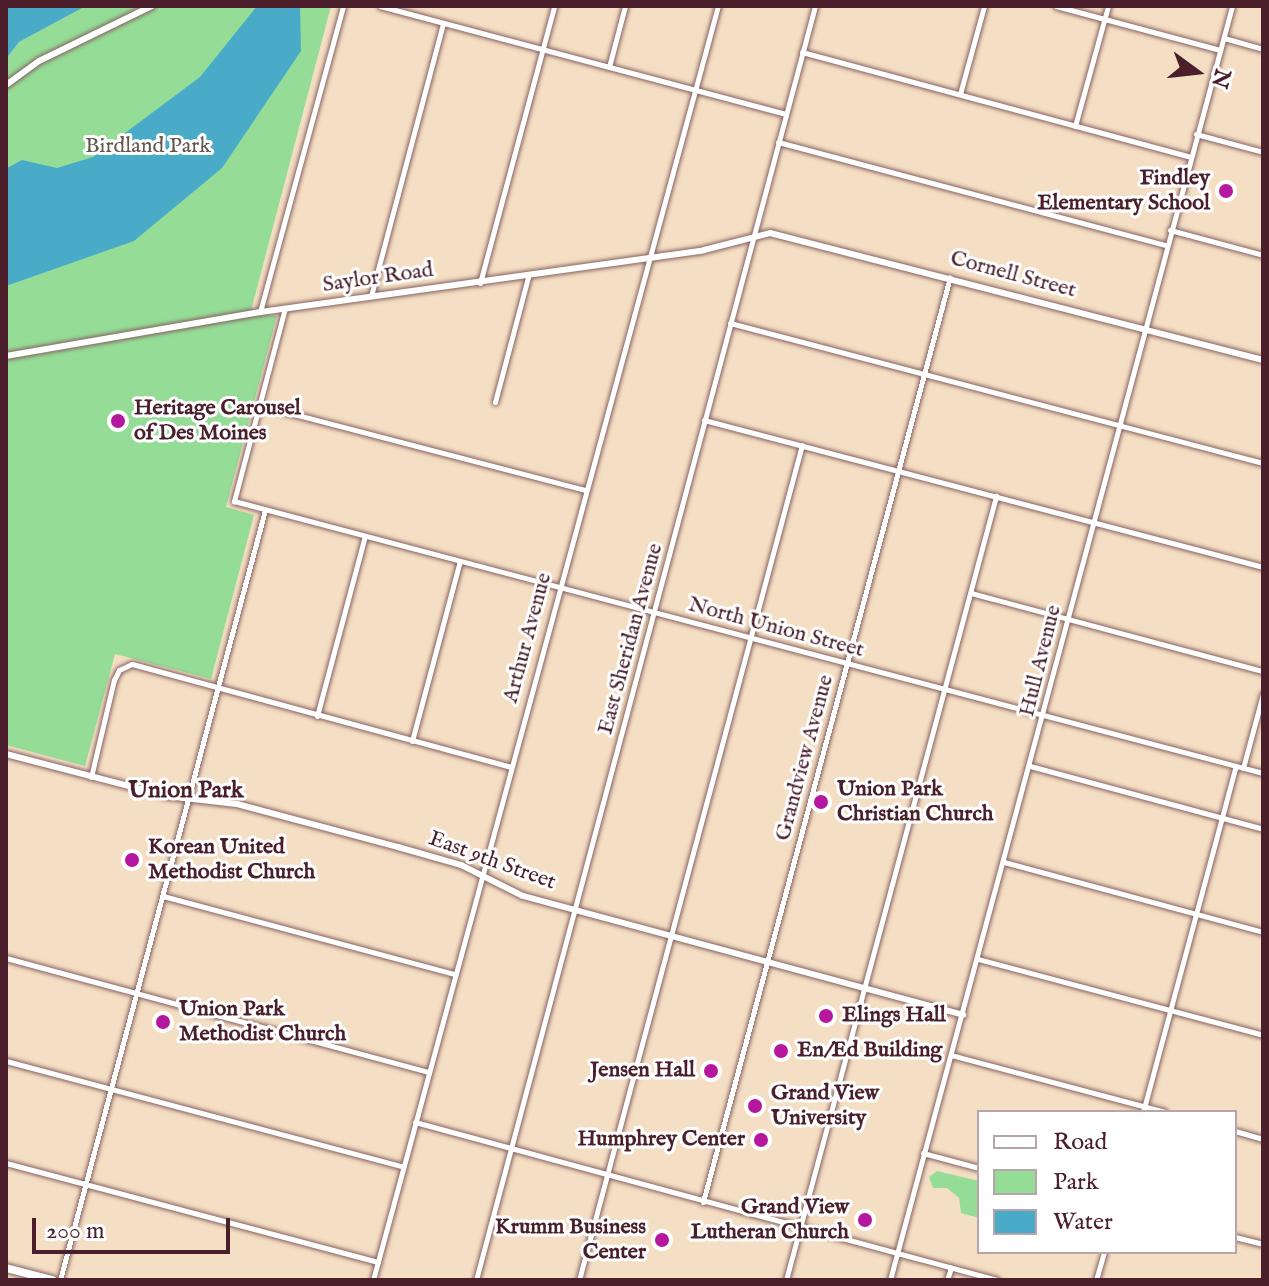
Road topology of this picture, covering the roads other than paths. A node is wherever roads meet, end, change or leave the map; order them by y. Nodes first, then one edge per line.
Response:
1 (152, 6) edge
2 (343, 6) edge
3 (380, 6) edge
4 (554, 6) edge
5 (625, 6) edge
6 (718, 6) edge
7 (815, 6) edge
8 (984, 6) edge
9 (1056, 6) edge
10 (1108, 6) edge
11 (1232, 6) edge
12 (1105, 19) junction
13 (443, 23) junction
14 (1224, 38) junction
15 (542, 49) junction
16 (1263, 49) edge
17 (1220, 50) junction
18 (802, 52) junction
19 (609, 67) junction
20 (6, 85) edge
21 (696, 90) junction
22 (960, 94) junction
23 (786, 114) junction
24 (1075, 126) junction
25 (1196, 134) junction
26 (778, 142) junction
27 (1263, 152) edge
28 (1190, 157) junction
29 (1170, 230) junction
30 (753, 236) junction
31 (1166, 245) junction
32 (1263, 255) edge
33 (651, 258) junction
34 (950, 276) junction
35 (528, 277) junction
36 (480, 283) junction
37 (371, 297) junction
38 (285, 308) junction
39 (260, 312) junction
40 (730, 323) junction
41 (1145, 328) junction
42 (6, 346) edge
43 (7, 355) edge
44 (1263, 360) edge
45 (924, 374) junction
46 (495, 402) dead end
47 (259, 405) junction
48 (704, 420) junction
49 (1119, 424) junction
50 (802, 445) junction
51 (1263, 463) edge
52 (899, 470) junction
53 (585, 490) junction
54 (996, 496) junction
55 (265, 510) junction
56 (1093, 521) junction
57 (365, 536) junction
58 (460, 561) junction
59 (1263, 567) edge
60 (559, 587) junction
61 (971, 593) junction
62 (654, 613) junction
63 (1067, 619) junction
64 (752, 638) junction
65 (846, 663) junction
66 (1263, 671) edge
67 (945, 689) junction
68 (218, 690) junction
69 (1263, 694) edge
70 (1043, 715) junction
71 (317, 716) junction
72 (412, 741) junction
73 (6, 754) edge
74 (1030, 766) junction
75 (1236, 766) junction
76 (510, 767) junction
77 (1243, 768) junction
78 (1263, 773) edge
79 (91, 777) junction
80 (190, 798) junction
81 (1222, 818) junction
82 (1263, 829) edge
83 (1004, 862) junction
84 (482, 874) junction
85 (163, 896) junction
86 (576, 910) junction
87 (1198, 914) junction
88 (1263, 932) edge
89 (672, 936) junction
90 (6, 958) edge
91 (978, 959) junction
92 (768, 962) junction
93 (455, 974) junction
94 (864, 987) junction
95 (137, 993) junction
96 (1172, 1011) junction
97 (963, 1015) junction
98 (1263, 1035) edge
99 (951, 1055) junction
100 (6, 1061) edge
101 (428, 1072) junction
102 (111, 1089) junction
103 (1144, 1109) edge
104 (415, 1122) junction
105 (1237, 1132) edge
106 (1263, 1139) edge
107 (511, 1149) junction
108 (923, 1153) junction
109 (6, 1163) edge
110 (403, 1167) junction
111 (977, 1167) edge
112 (606, 1175) junction
113 (86, 1185) junction
114 (703, 1202) junction
115 (800, 1227) junction
116 (1237, 1238) edge
117 (1263, 1244) edge
118 (897, 1253) junction
119 (1103, 1254) edge
120 (378, 1262) junction
121 (6, 1268) edge
122 (951, 1268) junction
123 (52, 1280) edge
124 (60, 1280) edge
125 (373, 1280) edge
126 (476, 1280) edge
127 (579, 1280) edge
128 (786, 1280) edge
129 (890, 1280) edge
130 (947, 1280) edge
131 (997, 1280) edge
132 (1096, 1280) edge

1 - 20 street
2 - 39 street
3 - 13 street
4 - 15 street
5 - 19 street
6 - 21 street, Arthur Avenue
7 - 18 street, East Sheridan Avenue
8 - 22 street
9 - 12 street
10 - 12 street
11 - 14 street, Hull Avenue
12 - 17 street
12 - 24 street
13 - 15 street
13 - 37 street
14 - 16 street
14 - 17 street, Hull Avenue
15 - 19 street
15 - 36 street
17 - 25 street, Hull Avenue
18 - 22 street
18 - 23 street, East Sheridan Avenue
19 - 21 street
21 - 23 street
21 - 33 street, Arthur Avenue
22 - 24 street
23 - 26 street, East Sheridan Avenue
24 - 28 street
25 - 27 street
25 - 28 street, Hull Avenue
26 - 30 street, East Sheridan Avenue
26 - 31 street
28 - 29 street, Hull Avenue
29 - 31 street, Hull Avenue
29 - 32 street
30 - 33 street, Saylor Road
30 - 34 street, Cornell Street
30 - 40 street, East Sheridan Avenue
31 - 41 street, Hull Avenue
33 - 35 street, Saylor Road
33 - 53 street, Arthur Avenue
34 - 41 street, Cornell Street
34 - 45 street, Grandview Avenue
35 - 36 street, Saylor Road
35 - 46 street
36 - 37 street, Saylor Road
37 - 38 street, Saylor Road
38 - 39 street, Saylor Road
38 - 47 street
39 - 43 street, Saylor Road
40 - 45 street
40 - 48 street, East Sheridan Avenue
41 - 44 street, Cornell Street
41 - 49 street, Hull Avenue
42 - 43 street
45 - 49 street
45 - 52 street, Grandview Avenue
47 - 53 street
47 - 55 street, North Union Street
48 - 50 street
48 - 62 street, East Sheridan Avenue
49 - 51 street
49 - 56 street, Hull Avenue
50 - 52 street
50 - 64 street
52 - 54 street
52 - 65 street, Grandview Avenue
53 - 60 street, Arthur Avenue
54 - 56 street
54 - 61 street
55 - 57 street, North Union Street
55 - 68 street
56 - 59 street
56 - 63 street, Hull Avenue
57 - 58 street, North Union Street
57 - 71 street
58 - 60 street, North Union Street
58 - 72 street
60 - 62 street, North Union Street
60 - 76 street, Arthur Avenue
61 - 63 street
61 - 67 street
62 - 64 street, North Union Street
62 - 86 street, East Sheridan Avenue
63 - 66 street
63 - 70 street, Hull Avenue
64 - 65 street, North Union Street
64 - 89 street
65 - 67 street, North Union Street
65 - 92 street, Grandview Avenue
67 - 70 street, North Union Street
67 - 94 street
68 - 71 street
68 - 79 street
68 - 80 street
69 - 77 street
70 - 74 street, Hull Avenue
70 - 75 street, North Union Street
71 - 72 street
72 - 76 street
73 - 79 street, East 9th Street
74 - 81 street
74 - 83 street, Hull Avenue
75 - 77 street, North Union Street
75 - 81 street
76 - 84 street, Arthur Avenue
77 - 78 street, North Union Street
79 - 80 street, East 9th Street
80 - 84 street, East 9th Street
80 - 85 street
81 - 82 street
81 - 87 street
83 - 87 street
83 - 91 street, Hull Avenue
84 - 86 street, East 9th Street
84 - 93 street, Arthur Avenue
85 - 93 street
85 - 95 street
86 - 89 street, East 9th Street
86 - 107 street, East Sheridan Avenue
87 - 88 street
87 - 96 street
89 - 92 street, East 9th Street
89 - 112 street
90 - 95 street
91 - 96 street
91 - 97 street, Hull Avenue
92 - 94 street, East 9th Street
92 - 114 street, Grandview Avenue
93 - 101 street, Arthur Avenue
94 - 97 street, East 9th Street
94 - 115 street
95 - 101 street
95 - 102 street
96 - 98 street
96 - 103 street
97 - 99 street, Hull Avenue
99 - 103 street
99 - 108 street, Hull Avenue
100 - 102 street
101 - 104 street, Arthur Avenue
102 - 110 street
102 - 113 street
104 - 107 street
104 - 110 street, Arthur Avenue
105 - 106 street
107 - 112 street
107 - 126 street, East Sheridan Avenue
108 - 111 street
108 - 118 street, Hull Avenue
109 - 113 street
110 - 120 street, Arthur Avenue
112 - 114 street
112 - 127 street
113 - 120 street
113 - 124 street
114 - 115 street
115 - 118 street
115 - 128 street
116 - 117 street
118 - 122 street
118 - 129 street, Hull Avenue
119 - 132 street
120 - 125 street, Arthur Avenue
121 - 123 main road
122 - 130 street
122 - 131 street

